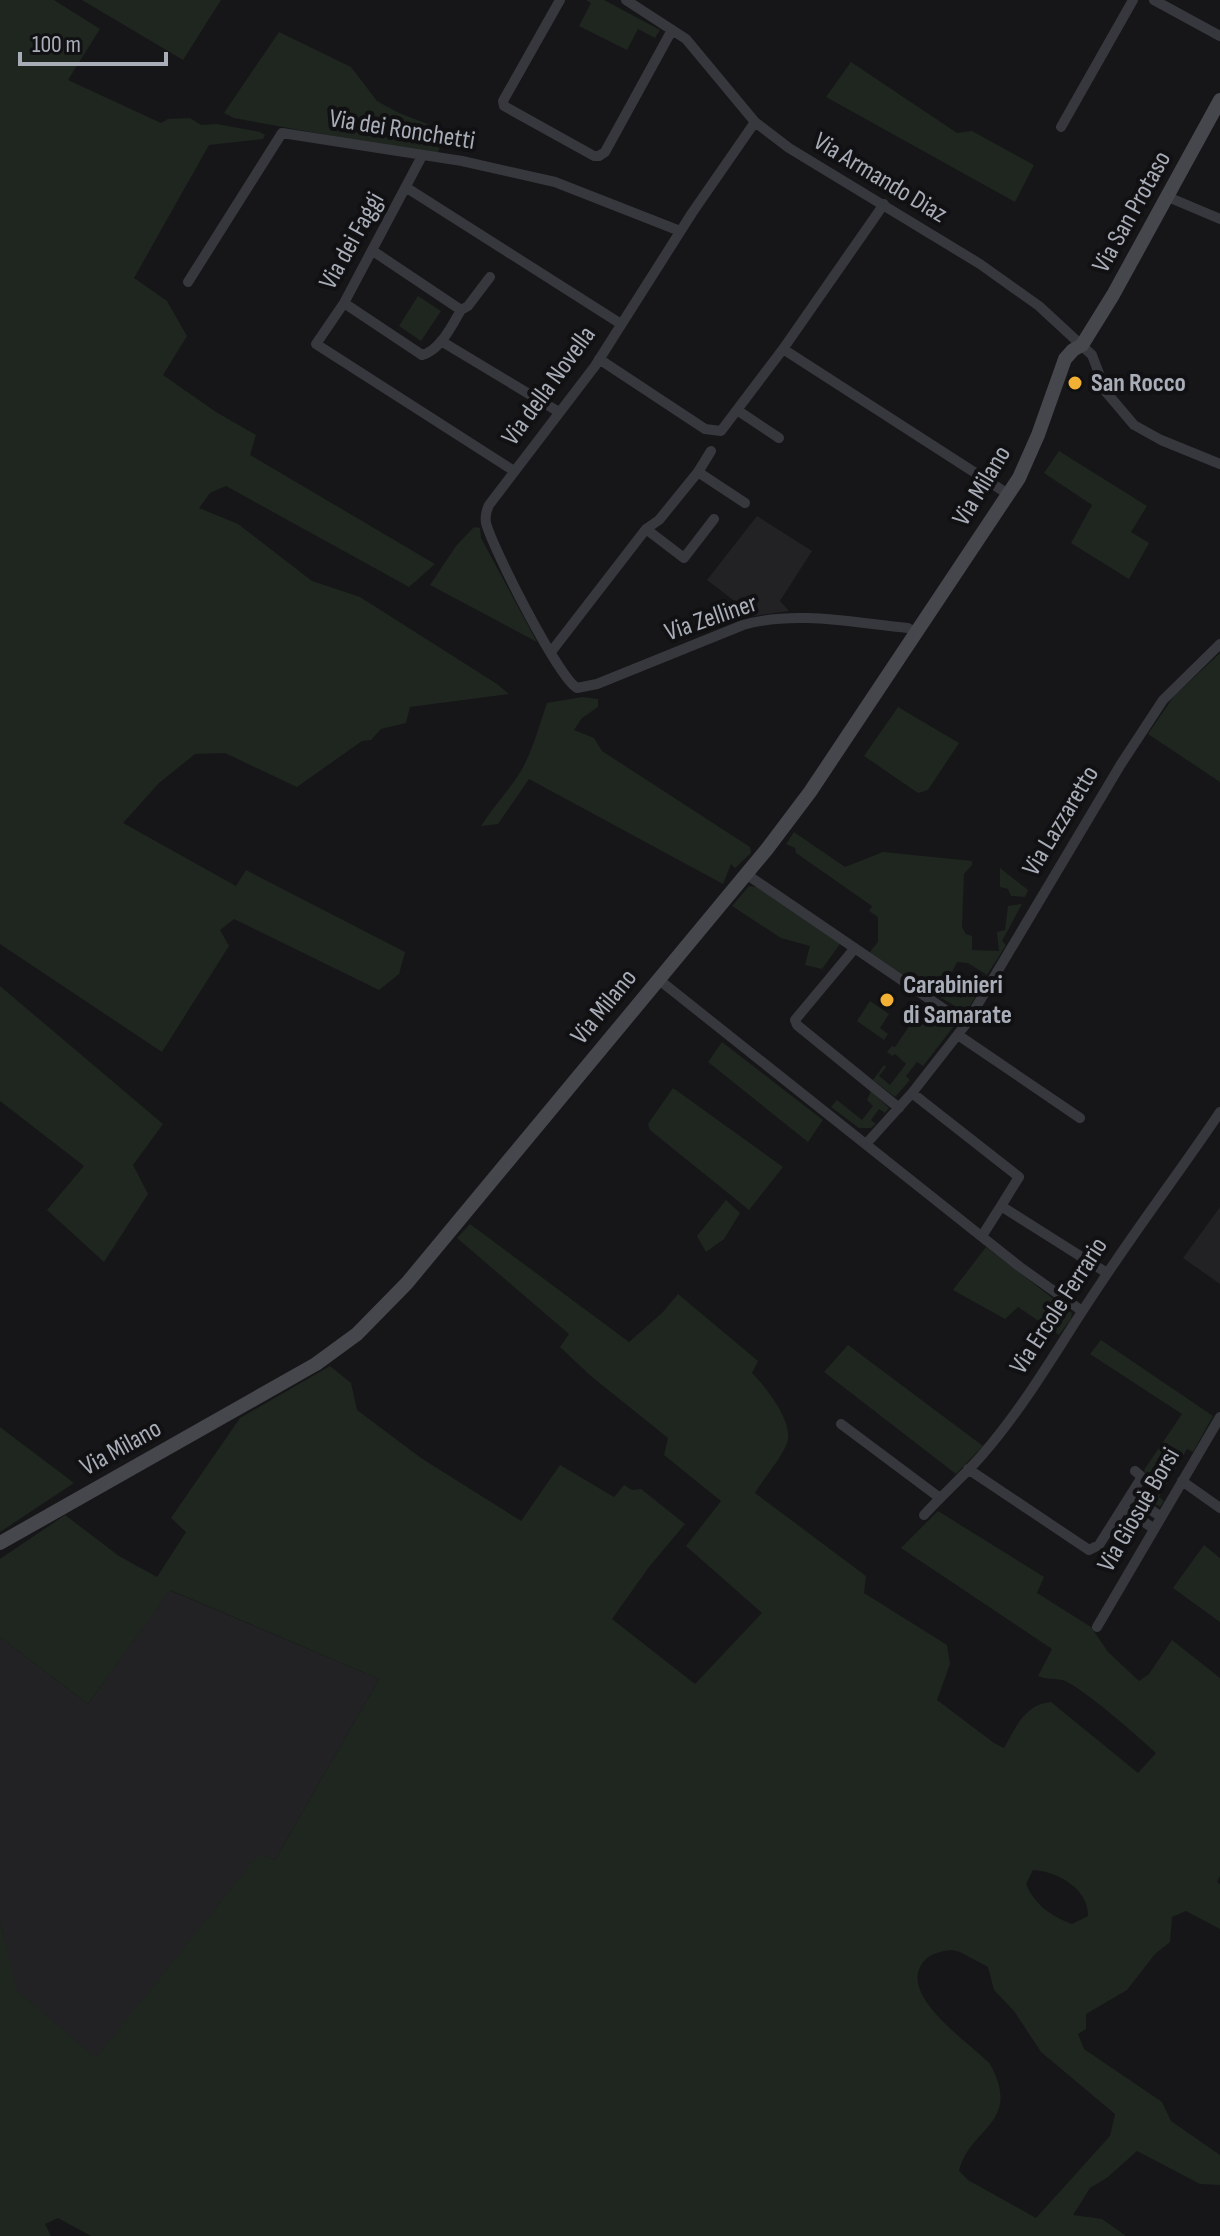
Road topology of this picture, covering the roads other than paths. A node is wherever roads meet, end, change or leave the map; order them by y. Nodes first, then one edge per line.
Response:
1 (560, 0) edge
2 (626, 0) edge
3 (1133, 0) edge
4 (1154, 0) edge
5 (672, 30) junction
6 (1220, 36) edge
7 (1220, 100) edge
8 (755, 122) junction
9 (1061, 127) dead end
10 (422, 156) junction
11 (407, 188) junction
12 (1168, 197) junction
13 (884, 204) junction
14 (1220, 219) edge
15 (680, 231) junction
16 (373, 251) junction
17 (490, 277) dead end
18 (188, 282) dead end
19 (344, 303) junction
20 (461, 310) junction
21 (621, 324) junction
22 (441, 341) junction
23 (1082, 345) junction
24 (783, 349) junction
25 (599, 359) junction
26 (737, 410) junction
27 (559, 412) junction
28 (779, 438) dead end
29 (711, 451) dead end
30 (1220, 464) edge
31 (514, 471) junction
32 (698, 472) junction
33 (1008, 494) junction
34 (745, 503) dead end
35 (714, 519) dead end
36 (646, 529) junction
37 (917, 633) junction
38 (1220, 644) edge
39 (551, 652) junction
40 (573, 686) joint
41 (746, 874) junction
42 (855, 948) junction
43 (658, 979) junction
44 (966, 1024) junction
45 (958, 1035) junction
46 (912, 1093) junction
47 (899, 1108) junction
48 (1220, 1112) edge
49 (1080, 1118) dead end
50 (866, 1144) junction
51 (1001, 1206) junction
52 (982, 1236) junction
53 (1107, 1273) junction
54 (1082, 1311) junction
55 (1219, 1421) edge
56 (841, 1424) dead end
57 (968, 1469) junction
58 (1135, 1471) dead end
59 (1182, 1481) junction
60 (1130, 1496) junction
61 (940, 1498) junction
62 (1123, 1508) junction
63 (1220, 1508) edge
64 (924, 1515) dead end
65 (1160, 1516) junction
66 (1153, 1528) junction
67 (0, 1543) edge
68 (1097, 1627) dead end

1 - 5 street
2 - 5 street, Via Armando Diaz
3 - 9 street
4 - 6 street
5 - 8 street, Via Armando Diaz
7 - 12 street, Via San Protaso
8 - 13 street, Via Armando Diaz
8 - 15 street, Via della Novella
10 - 11 street, Via dei Faggi
10 - 15 street, Via dei Ronchetti
10 - 18 street, Via dei Ronchetti
11 - 16 street, Via dei Faggi
11 - 21 street
12 - 14 street
12 - 23 street, Via San Protaso
13 - 23 street, Via Armando Diaz
13 - 24 street
15 - 21 street, Via della Novella
16 - 19 street, Via dei Faggi
16 - 20 street
17 - 20 street
19 - 22 street
19 - 31 street, Via dei Faggi
20 - 22 street
21 - 25 street, Via della Novella
22 - 27 street
23 - 30 street
23 - 33 street, Via Milano
24 - 26 street
24 - 33 street
25 - 26 street
25 - 27 street, Via della Novella
26 - 28 street
27 - 31 street, Via della Novella
29 - 32 street
31 - 39 street, Via della Novella
32 - 34 street
32 - 36 street
33 - 37 street, Via Milano
35 - 36 street
36 - 39 street
37 - 40 street, Via Zelliner
37 - 41 street, Via Milano
38 - 44 street, Via Lazzaretto
39 - 40 street, Via della Novella
41 - 42 street
41 - 43 street, Via Milano
42 - 44 street
42 - 47 street
43 - 50 street
43 - 67 street, Via Milano
44 - 45 street, Via Lazzaretto
45 - 46 street, Via Lazzaretto
45 - 49 street
46 - 47 street, Via Lazzaretto
46 - 51 street
47 - 50 street, Via Lazzaretto
48 - 53 street, Via Ercole Ferrario
50 - 52 street
51 - 52 street
51 - 53 street
52 - 54 street
53 - 54 street, Via Ercole Ferrario
54 - 57 street, Via Ercole Ferrario
55 - 59 street, Via Giosuè Borsi
56 - 61 street
57 - 61 street, Via Ercole Ferrario
57 - 62 street
58 - 60 street
59 - 63 street
59 - 65 street, Via Giosuè Borsi
60 - 62 street
60 - 65 street
61 - 64 street, Via Ercole Ferrario
62 - 66 street
65 - 66 street, Via Giosuè Borsi
66 - 68 street, Via Giosuè Borsi

